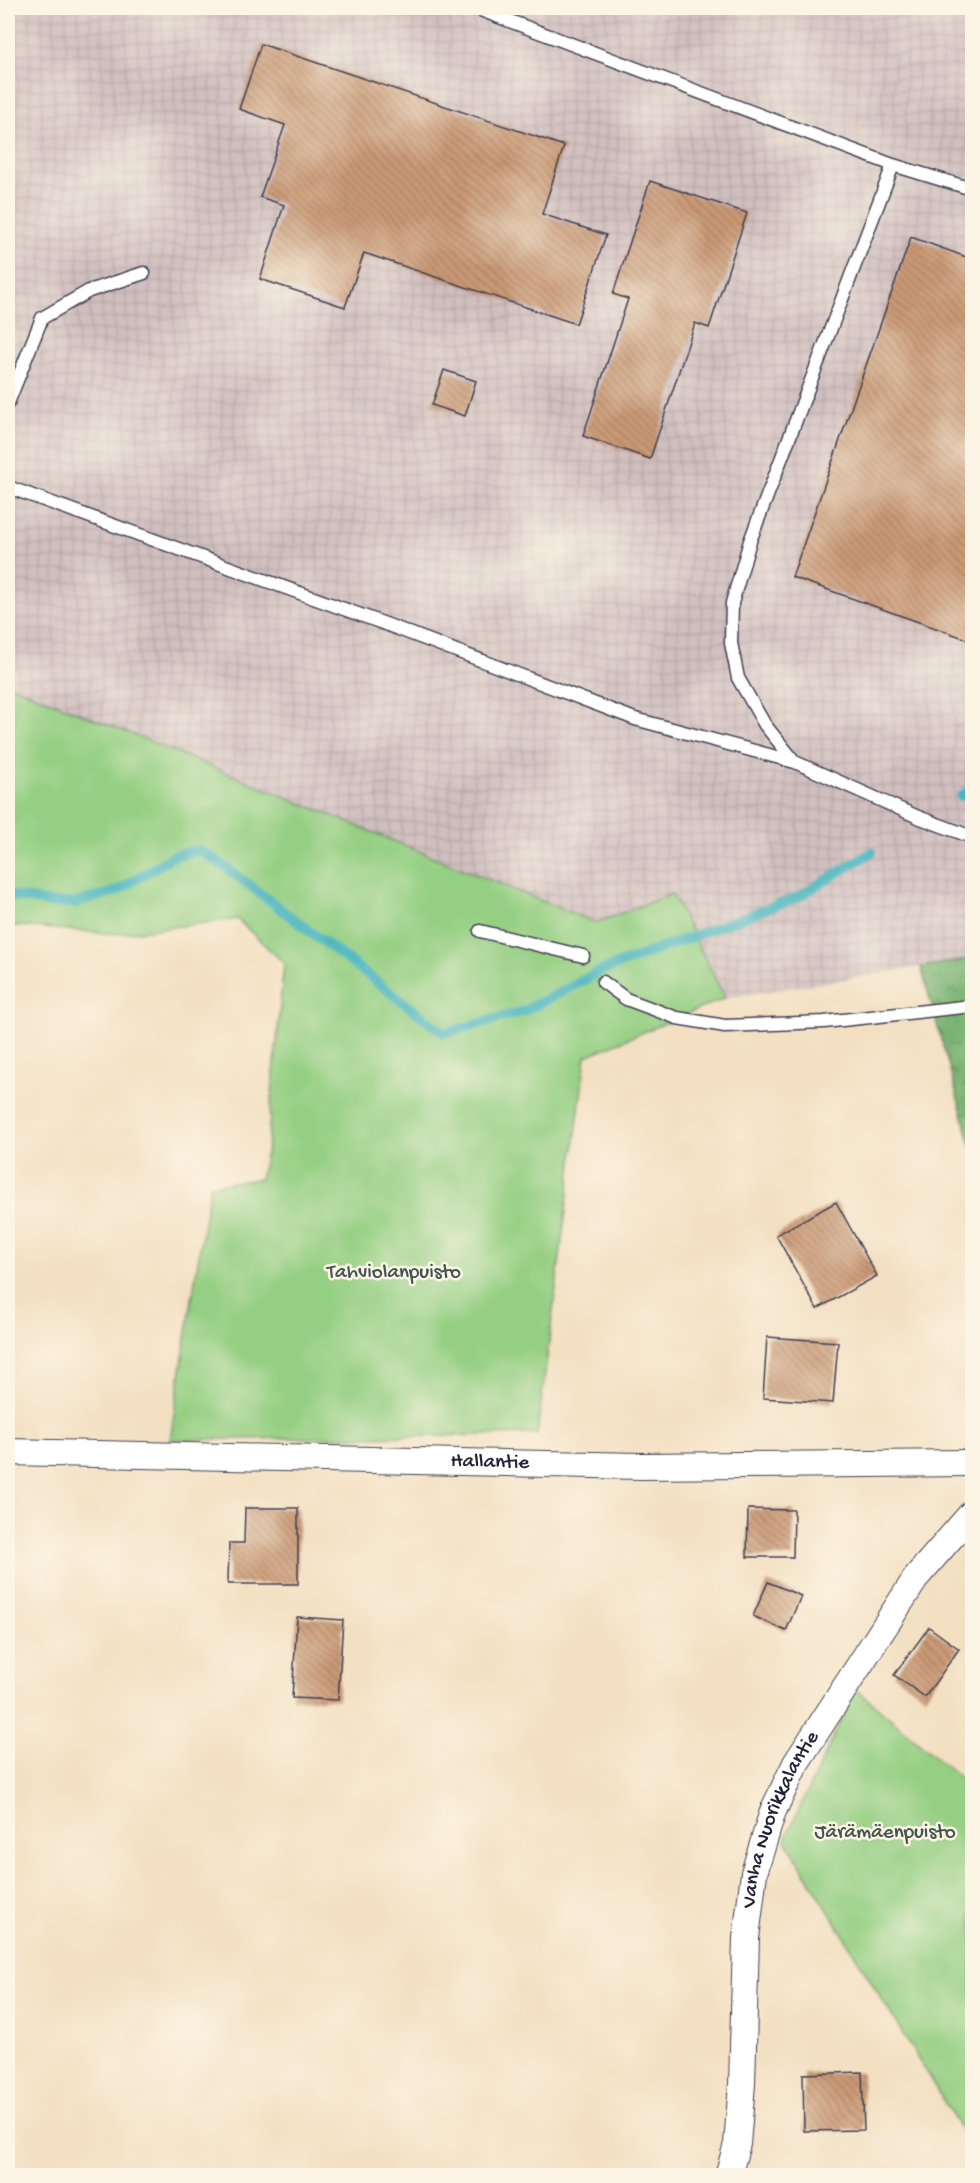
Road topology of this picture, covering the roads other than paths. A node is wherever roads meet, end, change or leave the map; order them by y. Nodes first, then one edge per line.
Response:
1 (475, 8) edge
2 (893, 165) junction
3 (972, 189) edge
4 (144, 273) dead end
5 (8, 403) edge
6 (8, 487) edge
7 (795, 762) junction
8 (972, 837) edge
9 (480, 931) dead end
10 (583, 956) dead end
11 (603, 982) dead end
12 (972, 1006) edge
13 (8, 1452) edge
14 (972, 1462) edge
15 (972, 1513) edge
16 (729, 2175) edge

1 - 2 lane
2 - 3 lane
2 - 7 lane
4 - 5 lane
6 - 7 lane
7 - 8 lane
9 - 10 lane
11 - 12 lane
13 - 14 street, Hallantie
15 - 16 street, Vanha Nuorikkalantie

